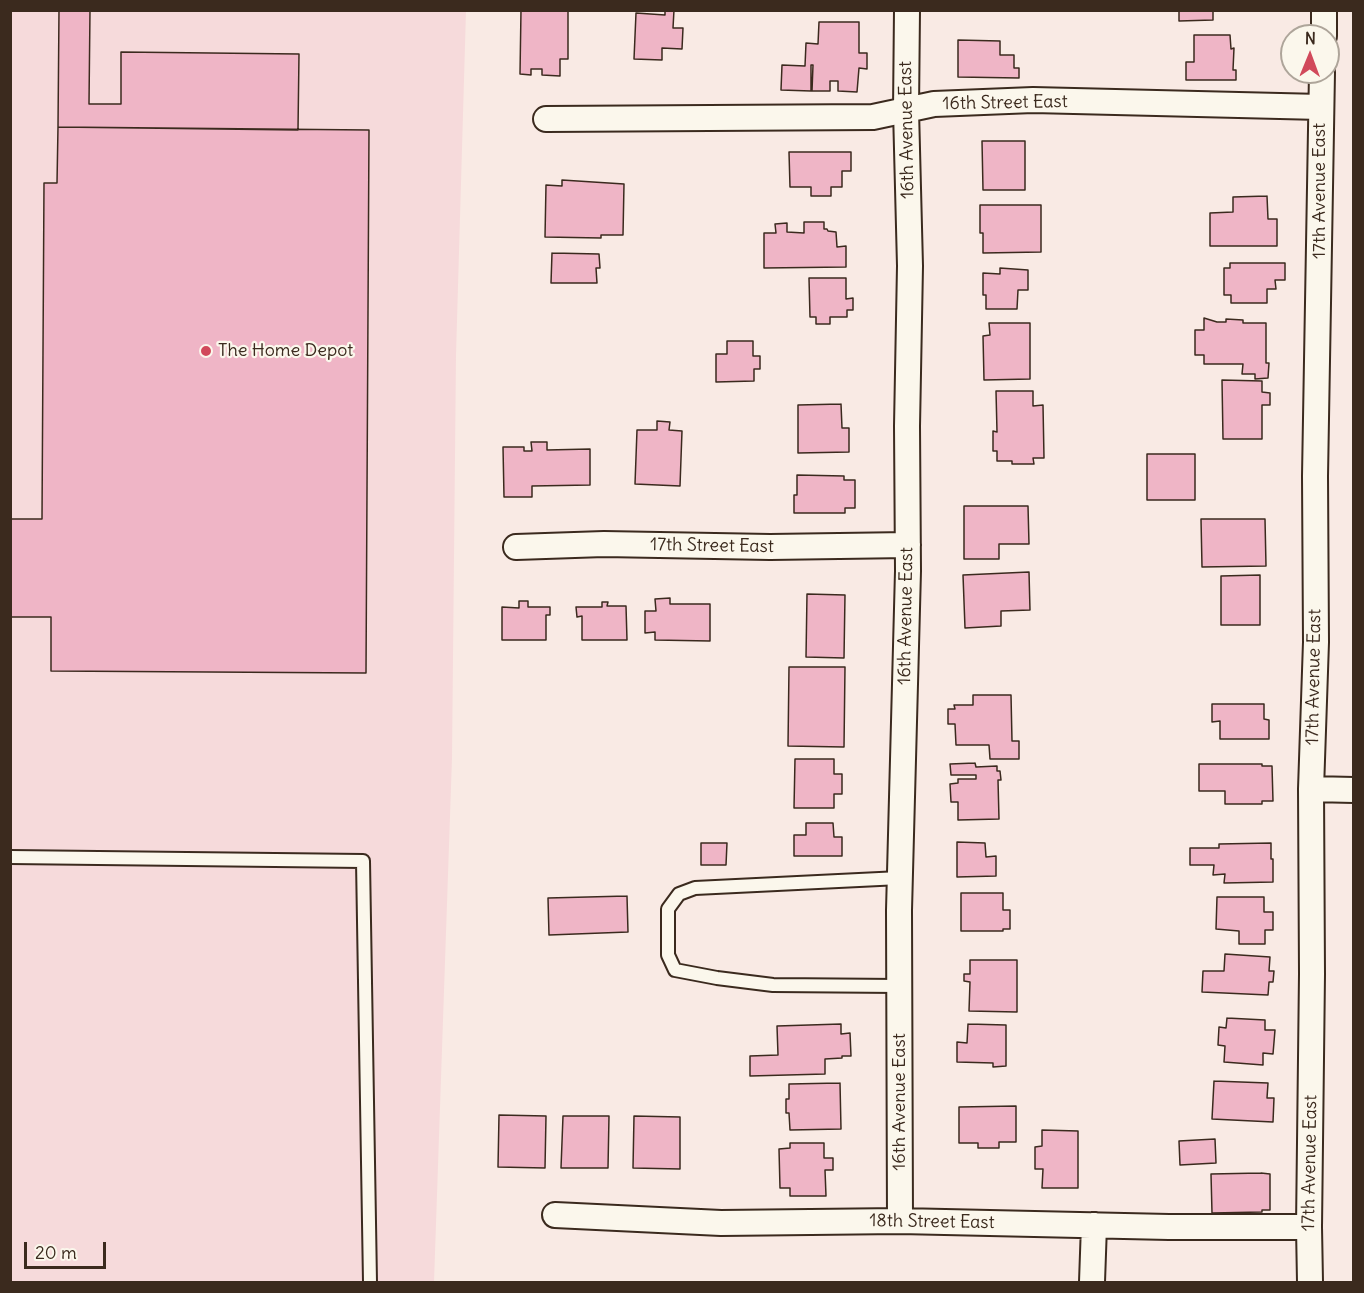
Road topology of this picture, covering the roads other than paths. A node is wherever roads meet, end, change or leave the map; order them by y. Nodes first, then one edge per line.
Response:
1 (907, 10) edge
2 (1322, 84) edge
3 (1321, 107) junction
4 (906, 110) junction
5 (546, 119) dead end
6 (908, 545) junction
7 (516, 548) dead end
8 (1311, 789) junction
9 (1353, 790) edge
10 (10, 857) edge
11 (900, 878) junction
12 (899, 986) junction
13 (555, 1215) dead end
14 (900, 1221) junction
15 (1094, 1225) junction
16 (1309, 1227) junction
17 (370, 1282) edge
18 (1092, 1282) edge
19 (1310, 1282) edge

1 - 4 street, 16th Avenue East
2 - 3 street, 17th Avenue East
3 - 4 street, 16th Street East
3 - 8 street, 17th Avenue East
4 - 5 street, 16th Street East
4 - 6 street, 16th Avenue East
6 - 7 street, 17th Street East
6 - 11 street, 16th Avenue East
8 - 9 street
8 - 16 street, 17th Avenue East
10 - 17 lane
11 - 12 street, 16th Avenue East
11 - 12 lane
12 - 14 street, 16th Avenue East
13 - 14 street, 18th Street East
14 - 15 street, 18th Street East
15 - 16 street, 18th Street East
15 - 18 street
16 - 19 street, 17th Avenue East

